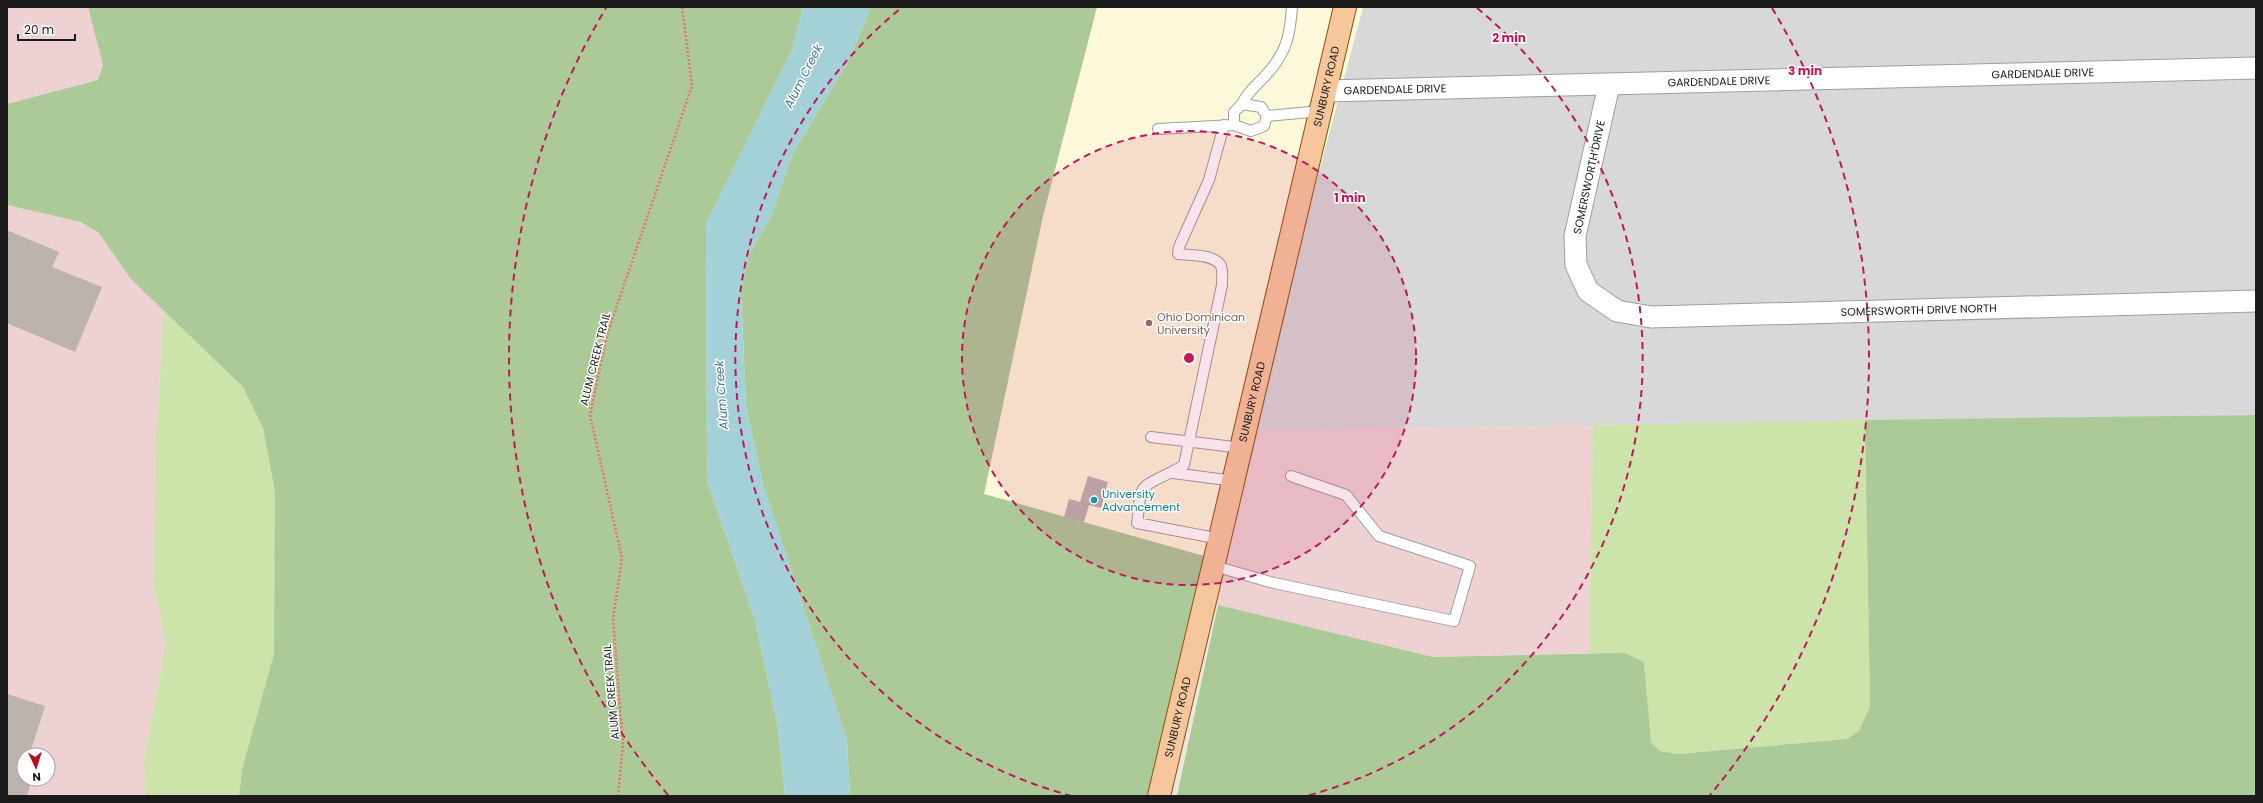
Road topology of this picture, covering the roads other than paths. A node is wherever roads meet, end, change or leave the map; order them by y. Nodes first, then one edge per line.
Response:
1 (1292, 7) edge
2 (1345, 7) edge
3 (2256, 68) edge
4 (1609, 85) junction
5 (1323, 101) junction
6 (1242, 104) junction
7 (1267, 116) junction
8 (1229, 125) junction
9 (1158, 129) dead end
10 (1588, 291) joint
11 (2256, 302) edge
12 (1151, 437) dead end
13 (1189, 440) junction
14 (1242, 448) junction
15 (1173, 473) junction
16 (1291, 476) dead end
17 (1234, 481) junction
18 (1220, 539) junction
19 (1214, 566) junction
20 (1159, 796) edge

1 - 6 lane
2 - 5 main road, SUNBURY ROAD
3 - 4 street, GARDENDALE DRIVE
4 - 5 street, GARDENDALE DRIVE
4 - 10 street, SOMERSWORTH DRIVE
5 - 7 lane
5 - 14 main road, SUNBURY ROAD
6 - 7 lane
6 - 8 lane
7 - 8 lane
8 - 9 lane
8 - 13 lane
10 - 11 street, SOMERSWORTH DRIVE NORTH
12 - 13 lane
13 - 14 lane
13 - 15 lane
14 - 17 main road, SUNBURY ROAD
15 - 17 lane
15 - 18 lane
16 - 19 lane
17 - 18 main road, SUNBURY ROAD
18 - 19 main road, SUNBURY ROAD
19 - 20 main road, SUNBURY ROAD

